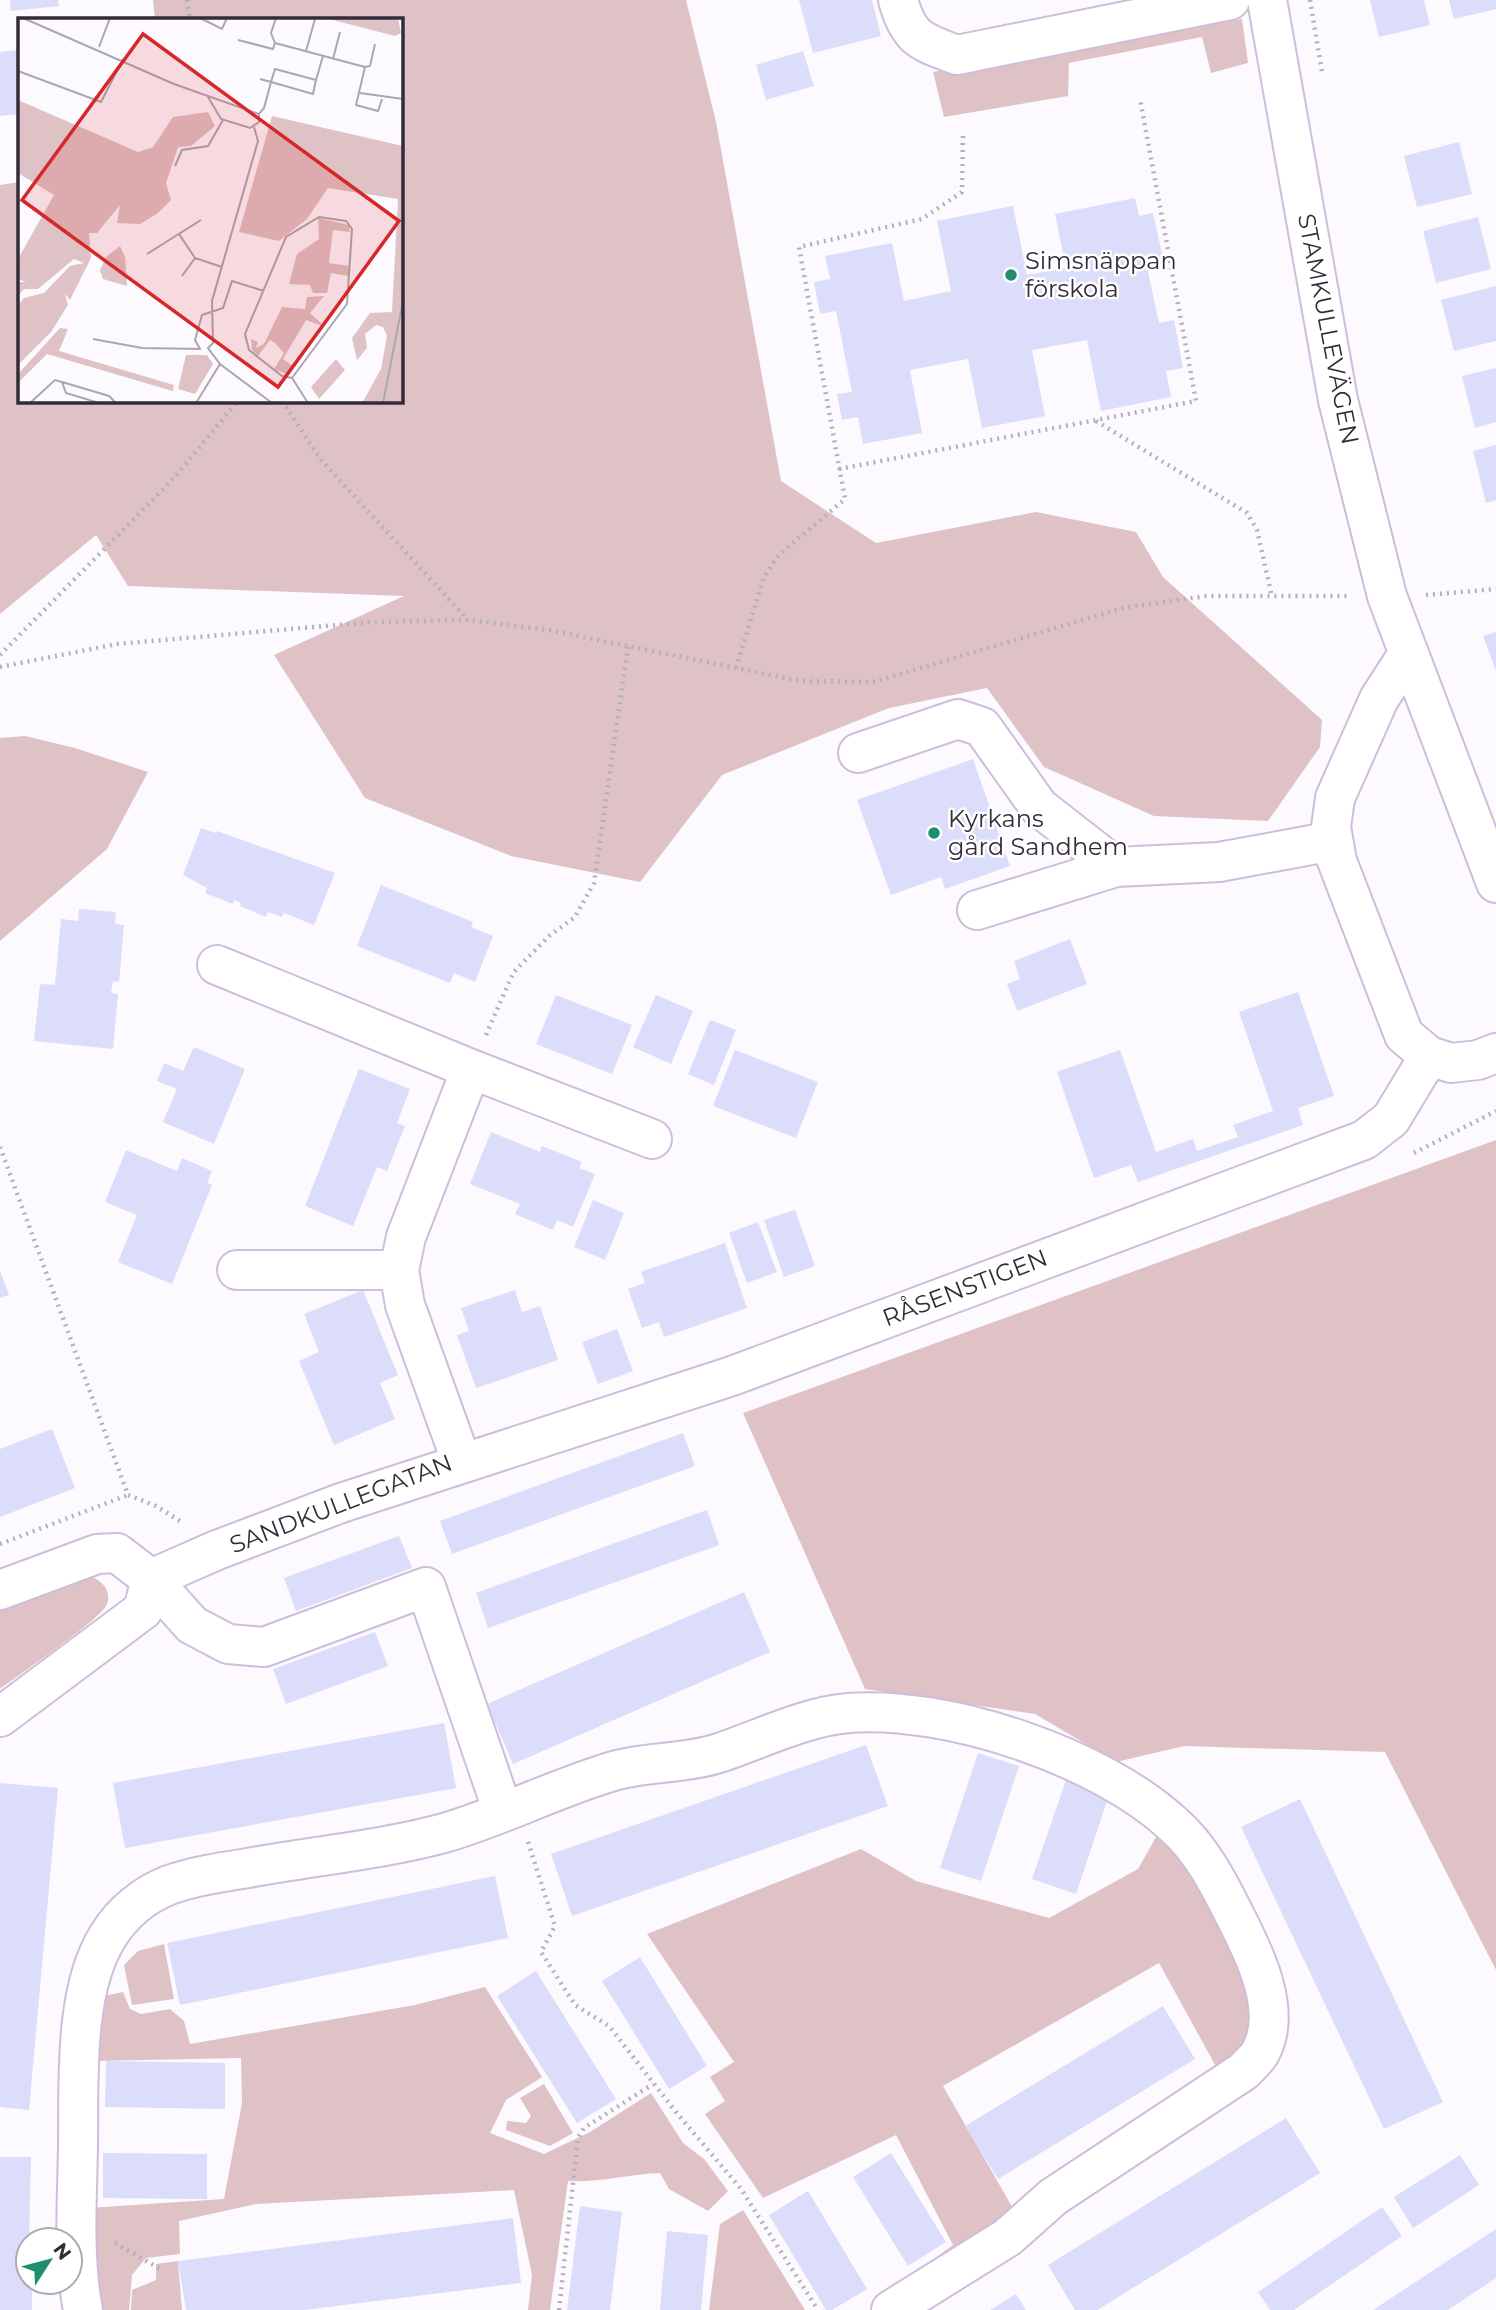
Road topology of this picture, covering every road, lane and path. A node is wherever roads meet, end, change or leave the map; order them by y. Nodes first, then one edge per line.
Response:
1 (187, 0) edge
2 (898, 0) edge
3 (1230, 0) edge
4 (1267, 0) edge
5 (1310, 0) edge
6 (190, 18) edge
7 (1323, 76) dead end
8 (1140, 99) dead end
9 (962, 136) dead end
10 (237, 402) edge
11 (283, 402) edge
12 (1096, 420) junction
13 (839, 469) junction
14 (1424, 582) dead end
15 (1496, 589) edge
16 (1427, 595) junction
17 (1387, 596) junction
18 (1272, 597) junction
19 (1430, 606) dead end
20 (468, 620) junction
21 (628, 647) junction
22 (1408, 654) junction
23 (0, 655) edge
24 (0, 667) edge
25 (736, 668) junction
26 (858, 753) dead end
27 (1333, 841) junction
28 (1116, 867) junction
29 (1496, 883) edge
30 (977, 910) dead end
31 (217, 965) dead end
32 (1496, 1053) edge
33 (1429, 1056) junction
34 (471, 1069) junction
35 (652, 1139) dead end
36 (0, 1147) edge
37 (237, 1270) dead end
38 (399, 1270) junction
39 (462, 1463) junction
40 (128, 1495) junction
41 (0, 1544) edge
42 (217, 1550) junction
43 (151, 1579) junction
44 (0, 1590) edge
45 (0, 1717) edge
46 (510, 1810) junction
47 (653, 2084) junction
48 (76, 2226) edge
49 (84, 2231) edge
50 (162, 2270) dead end
51 (559, 2310) edge
52 (818, 2310) edge
53 (891, 2310) edge

1 - 6 path
2 - 3 street
4 - 17 street, STAMKULLEVÄGEN
5 - 7 path
8 - 12 path
9 - 13 path
10 - 23 path
11 - 20 path
12 - 13 path
12 - 18 path
13 - 25 path
14 - 16 path
15 - 16 path
16 - 17 path
16 - 19 path
17 - 18 path
17 - 22 street, STAMKULLEVÄGEN
18 - 25 path
20 - 21 path
20 - 24 path
21 - 25 path
21 - 34 path
22 - 27 street
22 - 29 street, STAMKULLEVÄGEN
26 - 28 street
27 - 28 street
27 - 33 street
28 - 30 street
31 - 34 street
32 - 33 street
33 - 39 street, RÅSENSTIGEN
34 - 35 street
34 - 38 street, SANDKULLEGATAN
36 - 40 path
37 - 38 street
38 - 39 street, SANDKULLEGATAN
39 - 42 street, SANDKULLEGATAN
40 - 41 path
40 - 42 path
42 - 43 street, SANDKULLEGATAN
43 - 44 street
43 - 45 street
43 - 46 street
46 - 47 path
46 - 48 street
46 - 53 street
47 - 51 path
47 - 52 path
49 - 50 path

